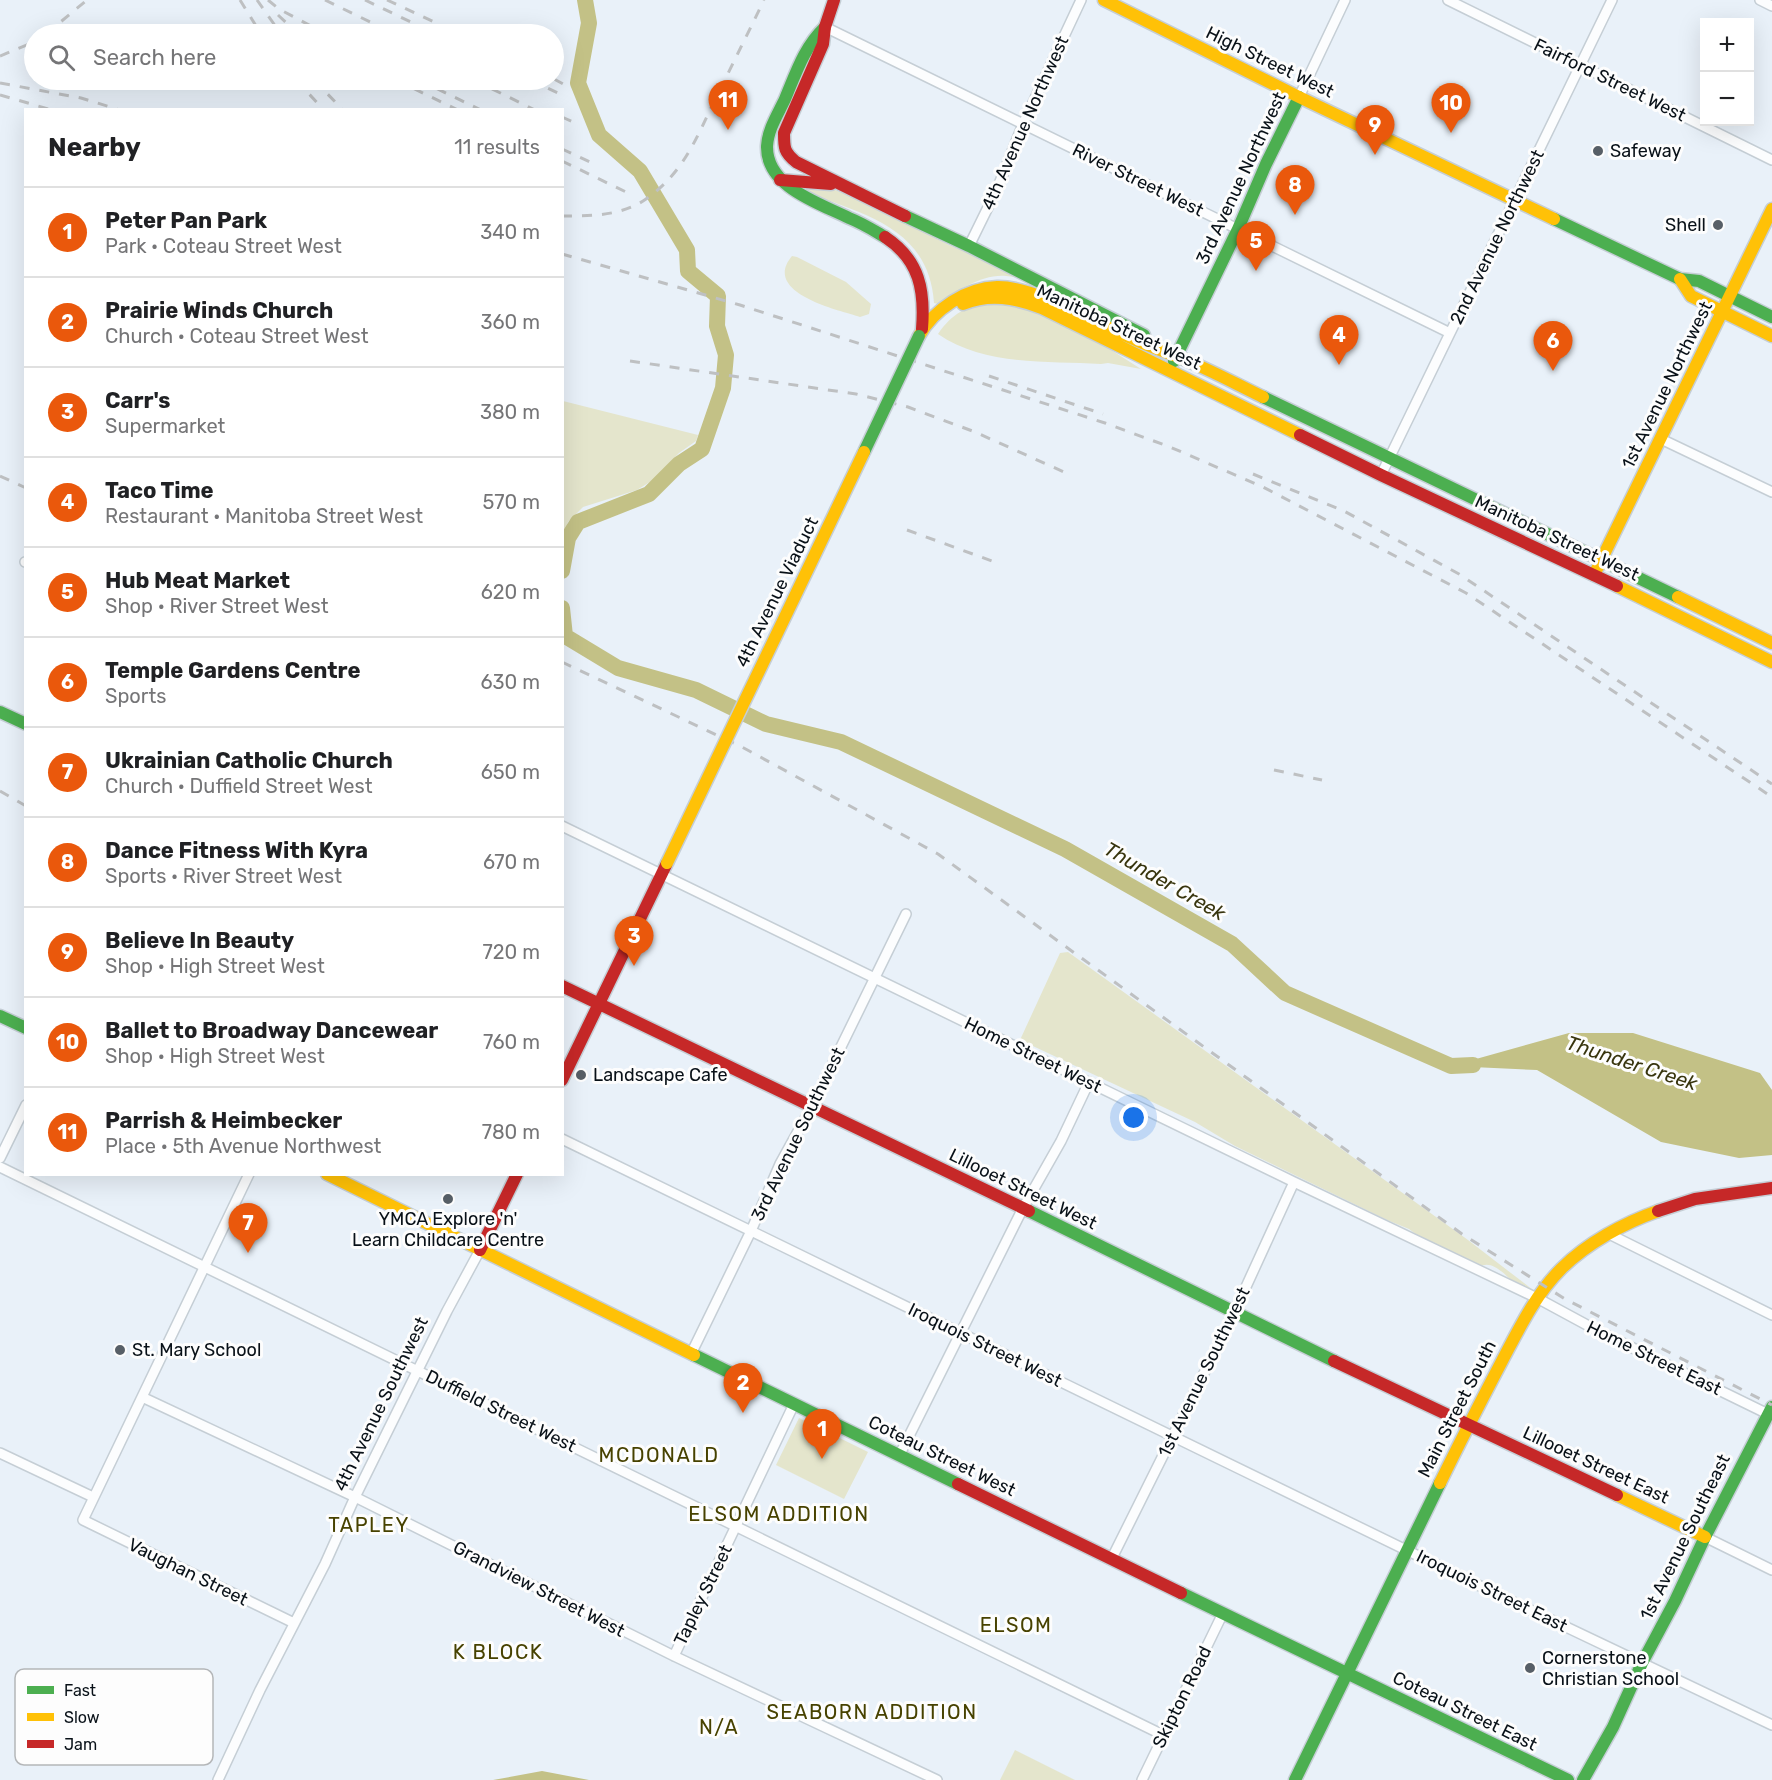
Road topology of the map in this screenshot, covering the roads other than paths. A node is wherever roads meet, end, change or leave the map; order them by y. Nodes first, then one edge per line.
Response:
1 (834, 0) edge
2 (1081, 0) edge
3 (1104, 0) edge
4 (1345, 0) edge
5 (1448, 0) edge
6 (1612, 0) edge
7 (1760, 0) edge
8 (1772, 6) edge
9 (825, 27) junction
10 (1581, 65) junction
11 (1299, 97) junction
12 (1023, 124) junction
13 (1772, 160) edge
14 (779, 180) junction
15 (844, 187) junction
16 (1515, 199) junction
17 (1772, 209) edge
18 (1238, 229) junction
19 (969, 246) junction
20 (1680, 279) junction
21 (1730, 296) junction
22 (1723, 312) junction
23 (1772, 317) edge
24 (920, 333) junction
25 (1450, 333) junction
26 (1772, 336) edge
27 (1177, 356) junction
28 (1170, 370) junction
29 (1661, 439) junction
30 (1389, 458) junction
31 (1381, 475) junction
32 (1772, 492) edge
33 (1602, 559) junction
34 (1594, 575) junction
35 (1772, 643) edge
36 (1772, 662) edge
37 (0, 712) edge
38 (24, 723) edge
39 (564, 827) edge
40 (661, 875) junction
41 (906, 914) dead end
42 (874, 978) junction
43 (564, 987) edge
44 (599, 1004) junction
45 (0, 1016) edge
46 (24, 1027) edge
47 (564, 1076) edge
48 (1089, 1082) junction
49 (812, 1106) junction
50 (24, 1109) edge
51 (564, 1140) edge
52 (0, 1158) edge
53 (0, 1167) edge
54 (248, 1176) edge
55 (331, 1176) edge
56 (515, 1176) edge
57 (1294, 1182) junction
58 (1772, 1188) edge
59 (1023, 1208) junction
60 (751, 1231) junction
61 (1609, 1234) junction
62 (480, 1250) junction
63 (205, 1267) junction
64 (1537, 1298) junction
65 (1234, 1313) junction
66 (1772, 1315) edge
67 (960, 1334) junction
68 (692, 1354) junction
69 (417, 1370) junction
70 (142, 1396) junction
71 (794, 1404) junction
72 (1770, 1412) edge
73 (1468, 1425) junction
74 (1172, 1436) junction
75 (0, 1453) edge
76 (899, 1455) junction
77 (93, 1497) junction
78 (355, 1497) junction
79 (736, 1526) junction
80 (1705, 1537) junction
81 (1407, 1550) junction
82 (1111, 1560) junction
83 (1772, 1570) edge
84 (1223, 1613) junction
85 (294, 1623) junction
86 (674, 1656) junction
87 (1642, 1663) junction
88 (1347, 1673) junction
89 (1772, 1725) edge
90 (1163, 1735) junction
91 (218, 1780) edge
92 (937, 1780) edge
93 (1142, 1780) edge
94 (1295, 1780) edge
95 (1568, 1780) edge
96 (1583, 1780) edge

1 - 9 main road
2 - 12 street, 4th Avenue Northwest
3 - 11 main road, High Street West
4 - 11 street, 3rd Avenue Northwest
5 - 10 street, Fairford Street West
6 - 10 street, 2nd Avenue Northwest
7 - 8 street
9 - 12 street, River Street West
9 - 14 main road
9 - 15 main road
10 - 13 street, Fairford Street West
10 - 16 street, 2nd Avenue Northwest
11 - 16 main road, High Street West
11 - 18 main road, 3rd Avenue Northwest
12 - 18 street, River Street West
12 - 19 street, 4th Avenue Northwest
14 - 15 main road
14 - 24 main road
15 - 19 main road
16 - 20 main road, High Street West
16 - 25 street, 2nd Avenue Northwest
17 - 21 main road, 1st Avenue Northwest
18 - 25 street, River Street West
18 - 27 main road, 3rd Avenue Northwest
19 - 27 main road
20 - 21 main road, High Street West
20 - 22 main road, High Street West
21 - 22 main road, 1st Avenue Northwest
21 - 23 main road, High Street West
22 - 26 main road, High Street West
22 - 29 main road, 1st Avenue Northwest
24 - 27 main road, Manitoba Street West
24 - 28 main road, Manitoba Street West
24 - 40 main road, 4th Avenue Viaduct, bridge
25 - 30 street, 2nd Avenue Northwest
27 - 28 main road, 3rd Avenue Northwest
27 - 30 main road, Manitoba Street West
28 - 31 main road, Manitoba Street West
29 - 32 street
29 - 33 main road, 1st Avenue Northwest
30 - 31 street, 2nd Avenue Northwest
30 - 33 main road, Manitoba Street West
31 - 34 main road, Manitoba Street West
33 - 34 main road, 1st Avenue Northwest
33 - 35 main road, Manitoba Street West
34 - 36 main road, Manitoba Street West
37 - 38 main road
39 - 40 street, Home Street West
40 - 42 street, Home Street West
40 - 44 main road
41 - 42 street, 3rd Avenue Southwest
42 - 48 street, Home Street West
42 - 49 street, 3rd Avenue Southwest
43 - 44 main road, Lillooet Street West
44 - 47 main road
44 - 49 main road, Lillooet Street West
45 - 46 main road
48 - 57 street, Home Street West
48 - 59 street
49 - 59 main road, Lillooet Street West
49 - 60 street, 3rd Avenue Southwest
50 - 52 street
51 - 60 street, Iroquois Street West
53 - 63 street, Duffield Street West
54 - 63 street
55 - 62 main road, Coteau Street West
56 - 62 main road, 4th Avenue Southwest
57 - 64 street, Home Street West
57 - 65 street, 1st Avenue Southwest
58 - 61 main road, Main Street South
59 - 65 main road, Lillooet Street West
59 - 67 street
60 - 67 street, Iroquois Street West
60 - 68 street, 3rd Avenue Southwest
61 - 64 main road, Main Street South
61 - 66 street
62 - 68 main road, Coteau Street West
62 - 69 street, 4th Avenue Southwest
63 - 69 street, Duffield Street West
63 - 70 street
64 - 72 street, Home Street East
64 - 73 main road, Main Street South
65 - 73 main road, Lillooet Street West
65 - 74 street, 1st Avenue Southwest
67 - 74 street, Iroquois Street West
67 - 76 street
68 - 71 main road, Coteau Street West
69 - 78 street, 4th Avenue Southwest
69 - 79 street, Duffield Street West
70 - 77 street
70 - 78 street, Grandview Street West
71 - 76 main road, Coteau Street West
71 - 79 street, Tapley Street
72 - 80 main road, 1st Avenue Southeast
73 - 80 main road, Lillooet Street East
73 - 81 main road, Main Street South
74 - 81 street, Iroquois Street West
74 - 82 street, 1st Avenue Southwest
75 - 77 street
76 - 82 main road, Coteau Street West
77 - 85 street, Vaughan Street
78 - 85 street, 4th Avenue Southwest
78 - 86 street, Grandview Street West
79 - 86 street, Tapley Street
79 - 90 street, Duffield Street West
80 - 83 street, Lillooet Street East
80 - 87 main road, 1st Avenue Southeast
81 - 87 street, Iroquois Street East
81 - 88 main road, Main Street South
82 - 84 main road, Coteau Street West
84 - 88 main road, Coteau Street West
84 - 90 street, Skipton Road
85 - 91 street, 4th Avenue Southwest
86 - 92 street, Grandview Street West
87 - 89 street, Iroquois Street East
87 - 96 main road, 1st Avenue Southeast
88 - 94 main road, Main Street South
88 - 95 main road, Coteau Street East
90 - 93 street, Skipton Road

